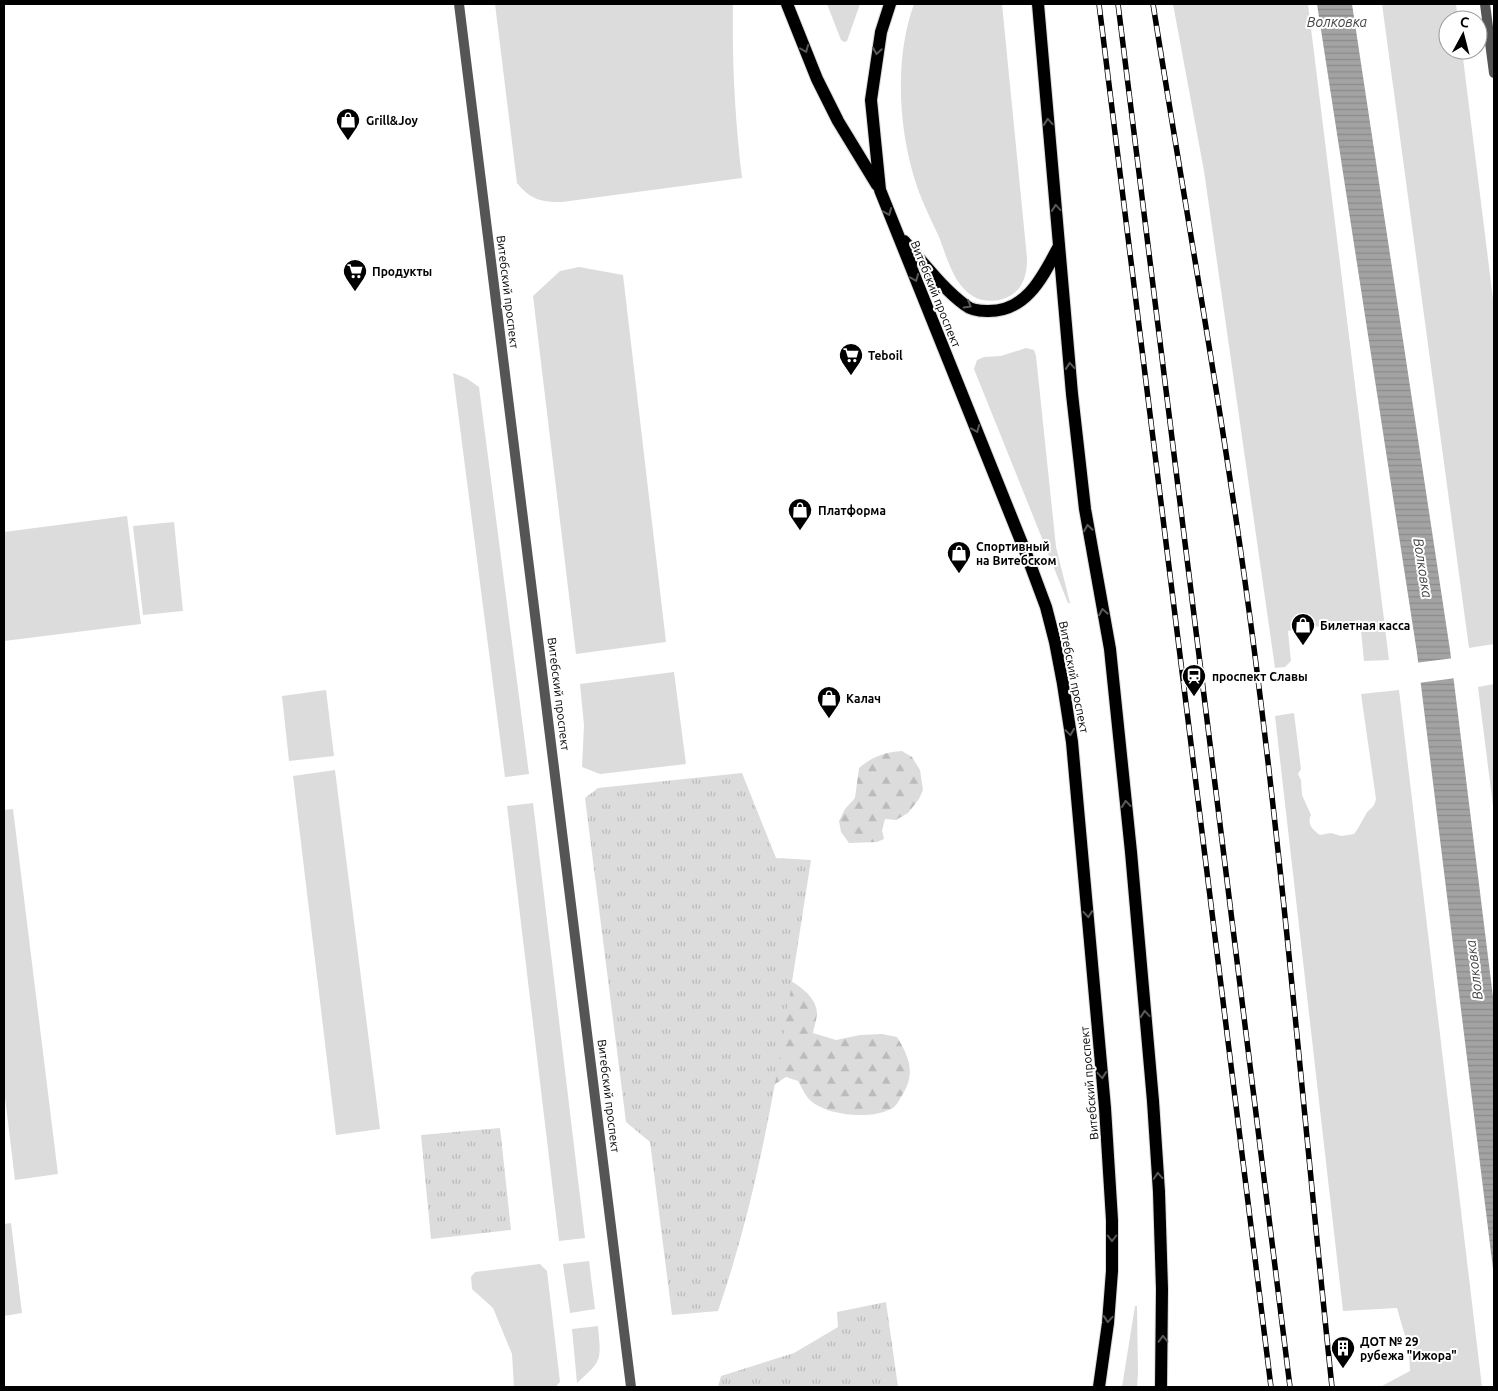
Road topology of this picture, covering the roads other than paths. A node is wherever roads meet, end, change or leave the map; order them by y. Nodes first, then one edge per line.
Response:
1 (459, 4) edge
2 (788, 4) edge
3 (890, 4) edge
4 (1029, 4) edge
5 (1038, 4) edge
6 (1485, 4) edge
7 (1042, 48) junction
8 (1494, 73) edge
9 (880, 190) junction
10 (897, 233) junction
11 (1059, 246) junction
12 (631, 1387) edge
13 (1099, 1387) edge
14 (1162, 1387) edge

1 - 12 street, Витебский проспект
2 -> 9 main road
3 -> 9 main road, Витебский проспект
4 - 7 main road
5 - 7 main road
6 - 8 street
11 -> 7 main road
9 -> 10 main road, Витебский проспект
10 -> 11 main road
10 -> 13 main road, Витебский проспект
14 -> 11 main road

